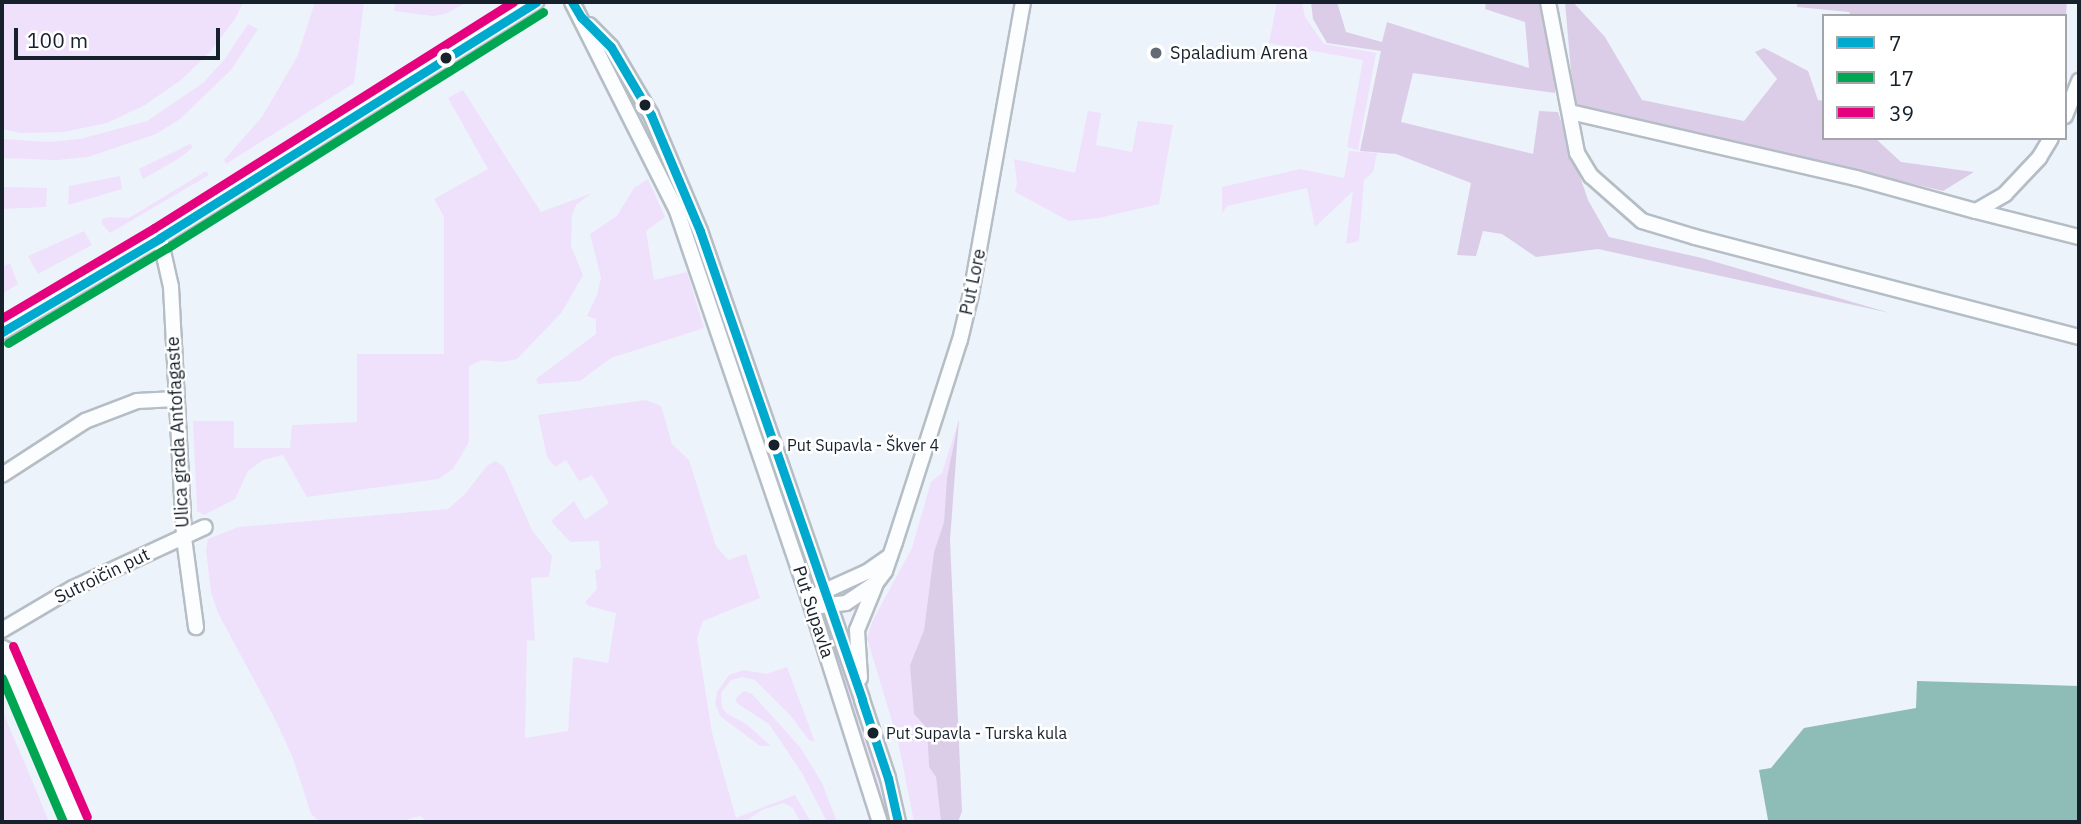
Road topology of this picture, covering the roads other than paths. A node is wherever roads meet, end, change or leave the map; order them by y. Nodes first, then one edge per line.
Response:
1 (536, 2) edge
2 (572, 2) edge
3 (1023, 2) edge
4 (1548, 2) edge
5 (581, 17) junction
6 (2079, 81) edge
7 (2067, 111) edge
8 (1570, 112) junction
9 (2050, 140) edge
10 (1976, 211) junction
11 (2079, 237) edge
12 (160, 238) junction
13 (2, 332) edge
14 (2079, 337) edge
15 (176, 399) junction
16 (2, 475) edge
17 (205, 527) dead end
18 (184, 538) junction
19 (891, 555) junction
20 (876, 583) junction
21 (823, 589) junction
22 (811, 605) junction
23 (829, 606) junction
24 (196, 627) dead end
25 (2, 630) edge
26 (2, 652) edge
27 (862, 700) junction
28 (76, 822) edge
29 (880, 822) edge
30 (898, 822) edge

1 - 12 street
2 - 5 street, Put Supavla
3 - 19 street, Put Lore
4 - 8 street
5 - 21 street, Put Supavla
5 - 22 street, Put Supavla
6 - 7 street
8 - 10 street
8 - 14 street
9 - 10 street
10 - 11 street
12 - 13 street
12 - 15 street, Ulica grada Antofagaste
15 - 16 street
15 - 18 street, Ulica grada Antofagaste
17 - 18 street, Sutroičin put
18 - 24 street, Ulica grada Antofagaste
18 - 25 street, Sutroičin put
19 - 20 street, Put Lore
19 - 21 street
20 - 23 street
20 - 27 street, Put Lore
21 - 22 street
21 - 23 street, Put Supavla
22 - 23 street
22 - 29 street, Put Supavla
23 - 27 street, Put Supavla
26 - 28 main road
27 - 30 street, Put Supavla

